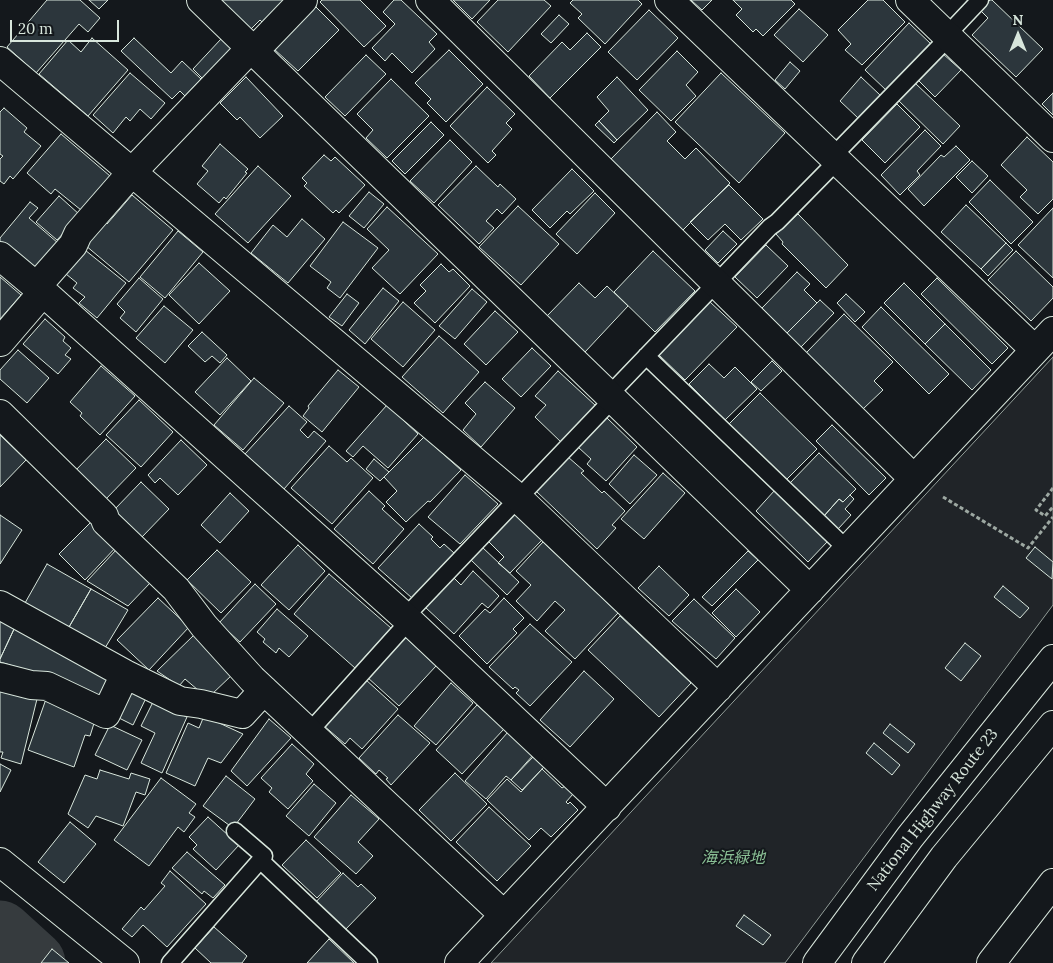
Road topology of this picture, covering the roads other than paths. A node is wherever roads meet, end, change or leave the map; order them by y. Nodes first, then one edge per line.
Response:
1 (201, 0) edge
2 (303, 0) edge
3 (430, 0) edge
4 (669, 0) edge
5 (910, 0) edge
6 (980, 0) edge
7 (947, 37) junction
8 (252, 50) junction
9 (0, 61) edge
10 (1053, 138) edge
11 (835, 158) junction
12 (132, 172) junction
13 (0, 256) edge
14 (716, 283) junction
15 (40, 289) junction
16 (1044, 340) edge
17 (0, 342) edge
18 (646, 356) junction
19 (610, 397) junction
20 (0, 414) edge
21 (914, 480) junction
22 (518, 498) junction
23 (848, 550) junction
24 (810, 590) junction
25 (0, 605) edge
26 (407, 619) junction
27 (1053, 659) edge
28 (125, 674) junction
29 (0, 677) edge
30 (718, 688) junction
31 (264, 690) junction
32 (1053, 725) edge
33 (308, 732) junction
34 (606, 807) junction
35 (234, 831) dead end
36 (260, 860) junction
37 (0, 862) edge
38 (1053, 884) edge
39 (504, 915) junction
40 (125, 963) edge
41 (170, 963) edge
42 (369, 963) edge
43 (458, 963) edge
44 (817, 963) edge
45 (866, 963) edge
46 (991, 963) edge

1 - 8 main road
2 - 8 main road
3 - 14 main road
4 - 11 main road
5 - 7 main road
6 - 7 lane
7 - 10 main road
7 - 11 lane
8 - 12 main road
8 - 19 main road
9 - 12 main road
11 - 14 lane
11 - 16 main road
12 - 15 main road
12 - 22 main road
13 - 15 main road
14 - 18 lane
14 - 21 main road
15 - 17 main road
15 - 26 main road
16 - 21 main road
18 - 19 lane
18 - 23 lane
19 - 22 lane
19 - 24 main road
20 - 31 main road
21 - 23 main road
22 - 26 lane
22 - 30 main road
23 - 24 main road
24 - 30 main road
25 - 28 main road
26 - 33 lane
26 - 34 main road
27 - 44 main road, National Highway Route 23
28 - 29 main road
28 - 31 main road
30 - 34 main road
31 - 33 main road
32 - 45 main road
33 - 39 main road
34 - 39 main road
35 - 36 lane
36 - 41 lane
36 - 42 lane
37 - 40 main road
38 - 46 main road
39 - 43 main road

